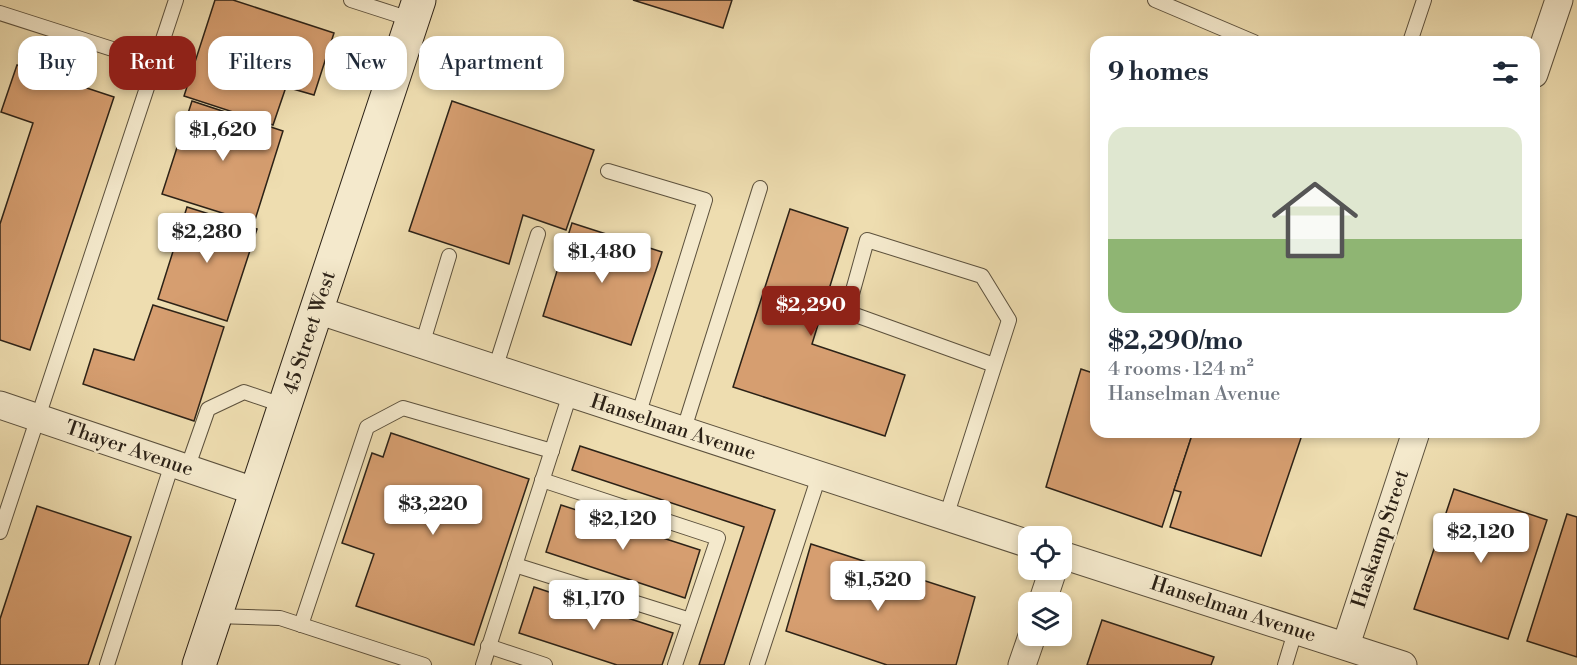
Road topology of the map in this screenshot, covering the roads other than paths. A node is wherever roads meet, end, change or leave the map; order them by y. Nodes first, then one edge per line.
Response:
1 (176, 0) edge
2 (351, 0) edge
3 (1155, 0) edge
4 (1424, 0) edge
5 (1559, 0) edge
6 (1186, 5) edge
7 (416, 10) edge
8 (0, 13) edge
9 (165, 36) edge
10 (1243, 36) edge
11 (1412, 36) edge
12 (109, 48) edge
13 (1540, 56) edge
14 (147, 90) edge
15 (608, 171) dead end
16 (760, 188) dead end
17 (538, 234) dead end
18 (449, 256) dead end
19 (317, 310) junction
20 (422, 345) junction
21 (994, 365) junction
22 (495, 369) junction
23 (570, 394) junction
24 (0, 405) edge
25 (285, 406) junction
26 (638, 416) junction
27 (38, 417) junction
28 (683, 432) junction
29 (1414, 438) edge
30 (552, 451) junction
31 (180, 466) junction
32 (819, 476) junction
33 (542, 480) junction
34 (257, 492) junction
35 (946, 517) junction
36 (0, 532) edge
37 (1018, 540) edge
38 (1072, 558) edge
39 (515, 565) junction
40 (214, 616) junction
41 (690, 620) junction
42 (301, 625) junction
43 (1295, 632) junction
44 (1346, 645) junction
45 (489, 646) junction
46 (1029, 646) edge
47 (107, 665) edge
48 (199, 665) edge
49 (424, 665) edge
50 (483, 665) edge
51 (545, 665) edge
52 (675, 665) edge
53 (757, 665) edge
54 (1022, 665) edge
55 (1285, 665) edge
56 (1403, 665) edge

1 - 9 lane
2 - 7 lane
3 - 6 lane
4 - 11 lane
5 - 13 street
6 - 10 lane
7 - 19 main road, 45 Street West
8 - 12 lane
14 - 27 lane
15 - 26 lane
16 - 28 lane
17 - 22 lane
18 - 20 lane
19 - 20 street, Hanselman Avenue
19 - 25 main road, 45 Street West
20 - 22 street, Hanselman Avenue
21 - 21 lane
21 - 35 lane
22 - 23 street, Hanselman Avenue
23 - 26 street, Hanselman Avenue
23 - 30 lane
24 - 27 street, Thayer Avenue
25 - 31 lane
25 - 34 main road, 45 Street West
26 - 28 street, Hanselman Avenue
27 - 31 street, Thayer Avenue
27 - 36 lane
28 - 32 street, Hanselman Avenue
29 - 44 street, Haskamp Street
30 - 33 lane
30 - 42 lane
31 - 34 street, Thayer Avenue
31 - 47 lane
32 - 35 street, Hanselman Avenue
32 - 53 lane
33 - 39 lane
33 - 41 lane
34 - 40 main road, 45 Street West
35 - 37 street, Hanselman Avenue
38 - 43 street, Hanselman Avenue
39 - 41 lane
39 - 45 lane
40 - 42 lane
40 - 48 main road, 45 Street West
41 - 52 lane
42 - 49 lane
43 - 44 street, Hanselman Avenue
43 - 55 lane
44 - 56 street, Hanselman Avenue
45 - 50 lane
45 - 51 lane
46 - 54 street

